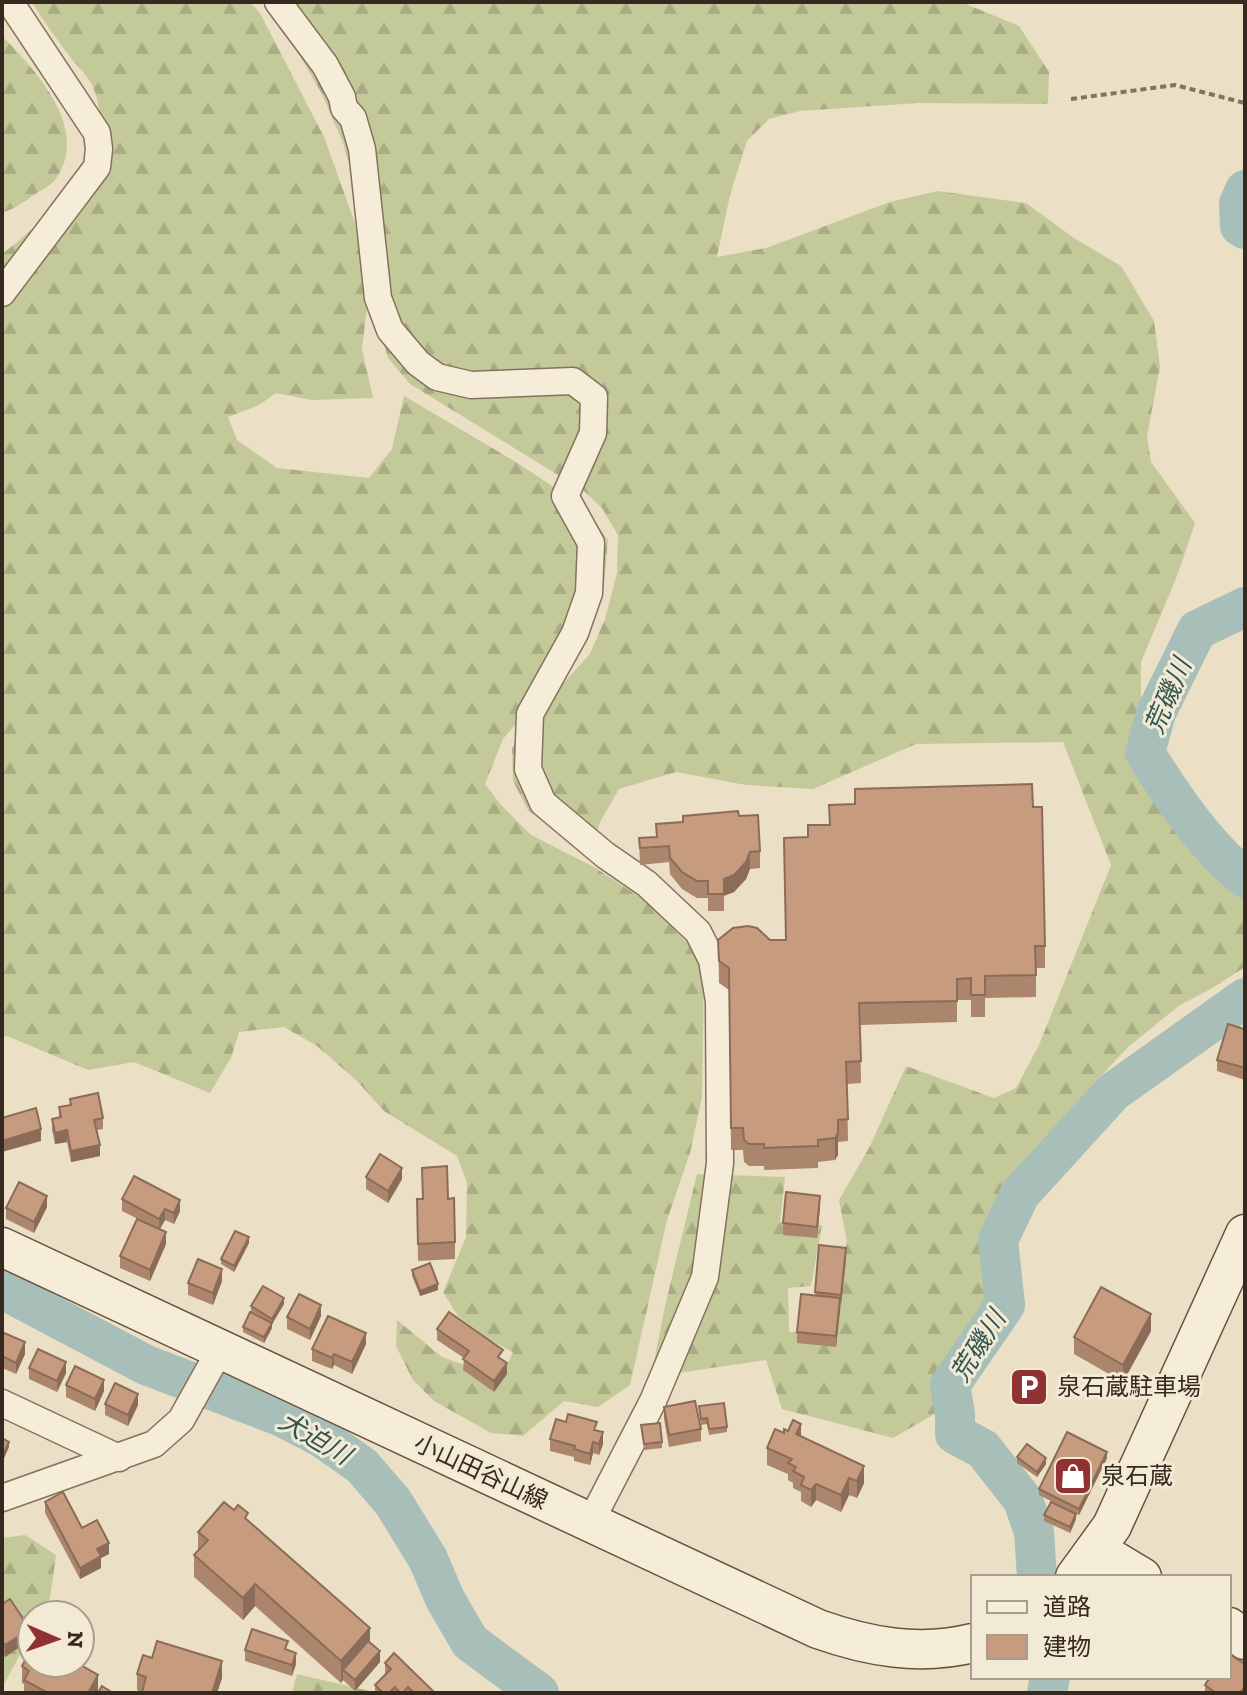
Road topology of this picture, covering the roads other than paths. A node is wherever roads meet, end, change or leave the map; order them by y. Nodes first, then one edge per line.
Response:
1 (10, 2) edge
2 (278, 2) edge
3 (2, 293) edge
4 (1245, 1234) edge
5 (2, 1247) edge
6 (220, 1350) junction
7 (2, 1403) edge
8 (119, 1458) junction
9 (2, 1498) edge
10 (590, 1523) junction
11 (1086, 1564) edge
12 (1133, 1575) edge
13 (971, 1644) edge

1 - 3 street
2 - 10 street
4 - 11 main road
5 - 6 main road, 小山田谷山線
6 - 8 street
6 - 10 main road, 小山田谷山線
7 - 8 street
8 - 9 street
10 - 13 main road, 小山田谷山線
11 - 12 main road

